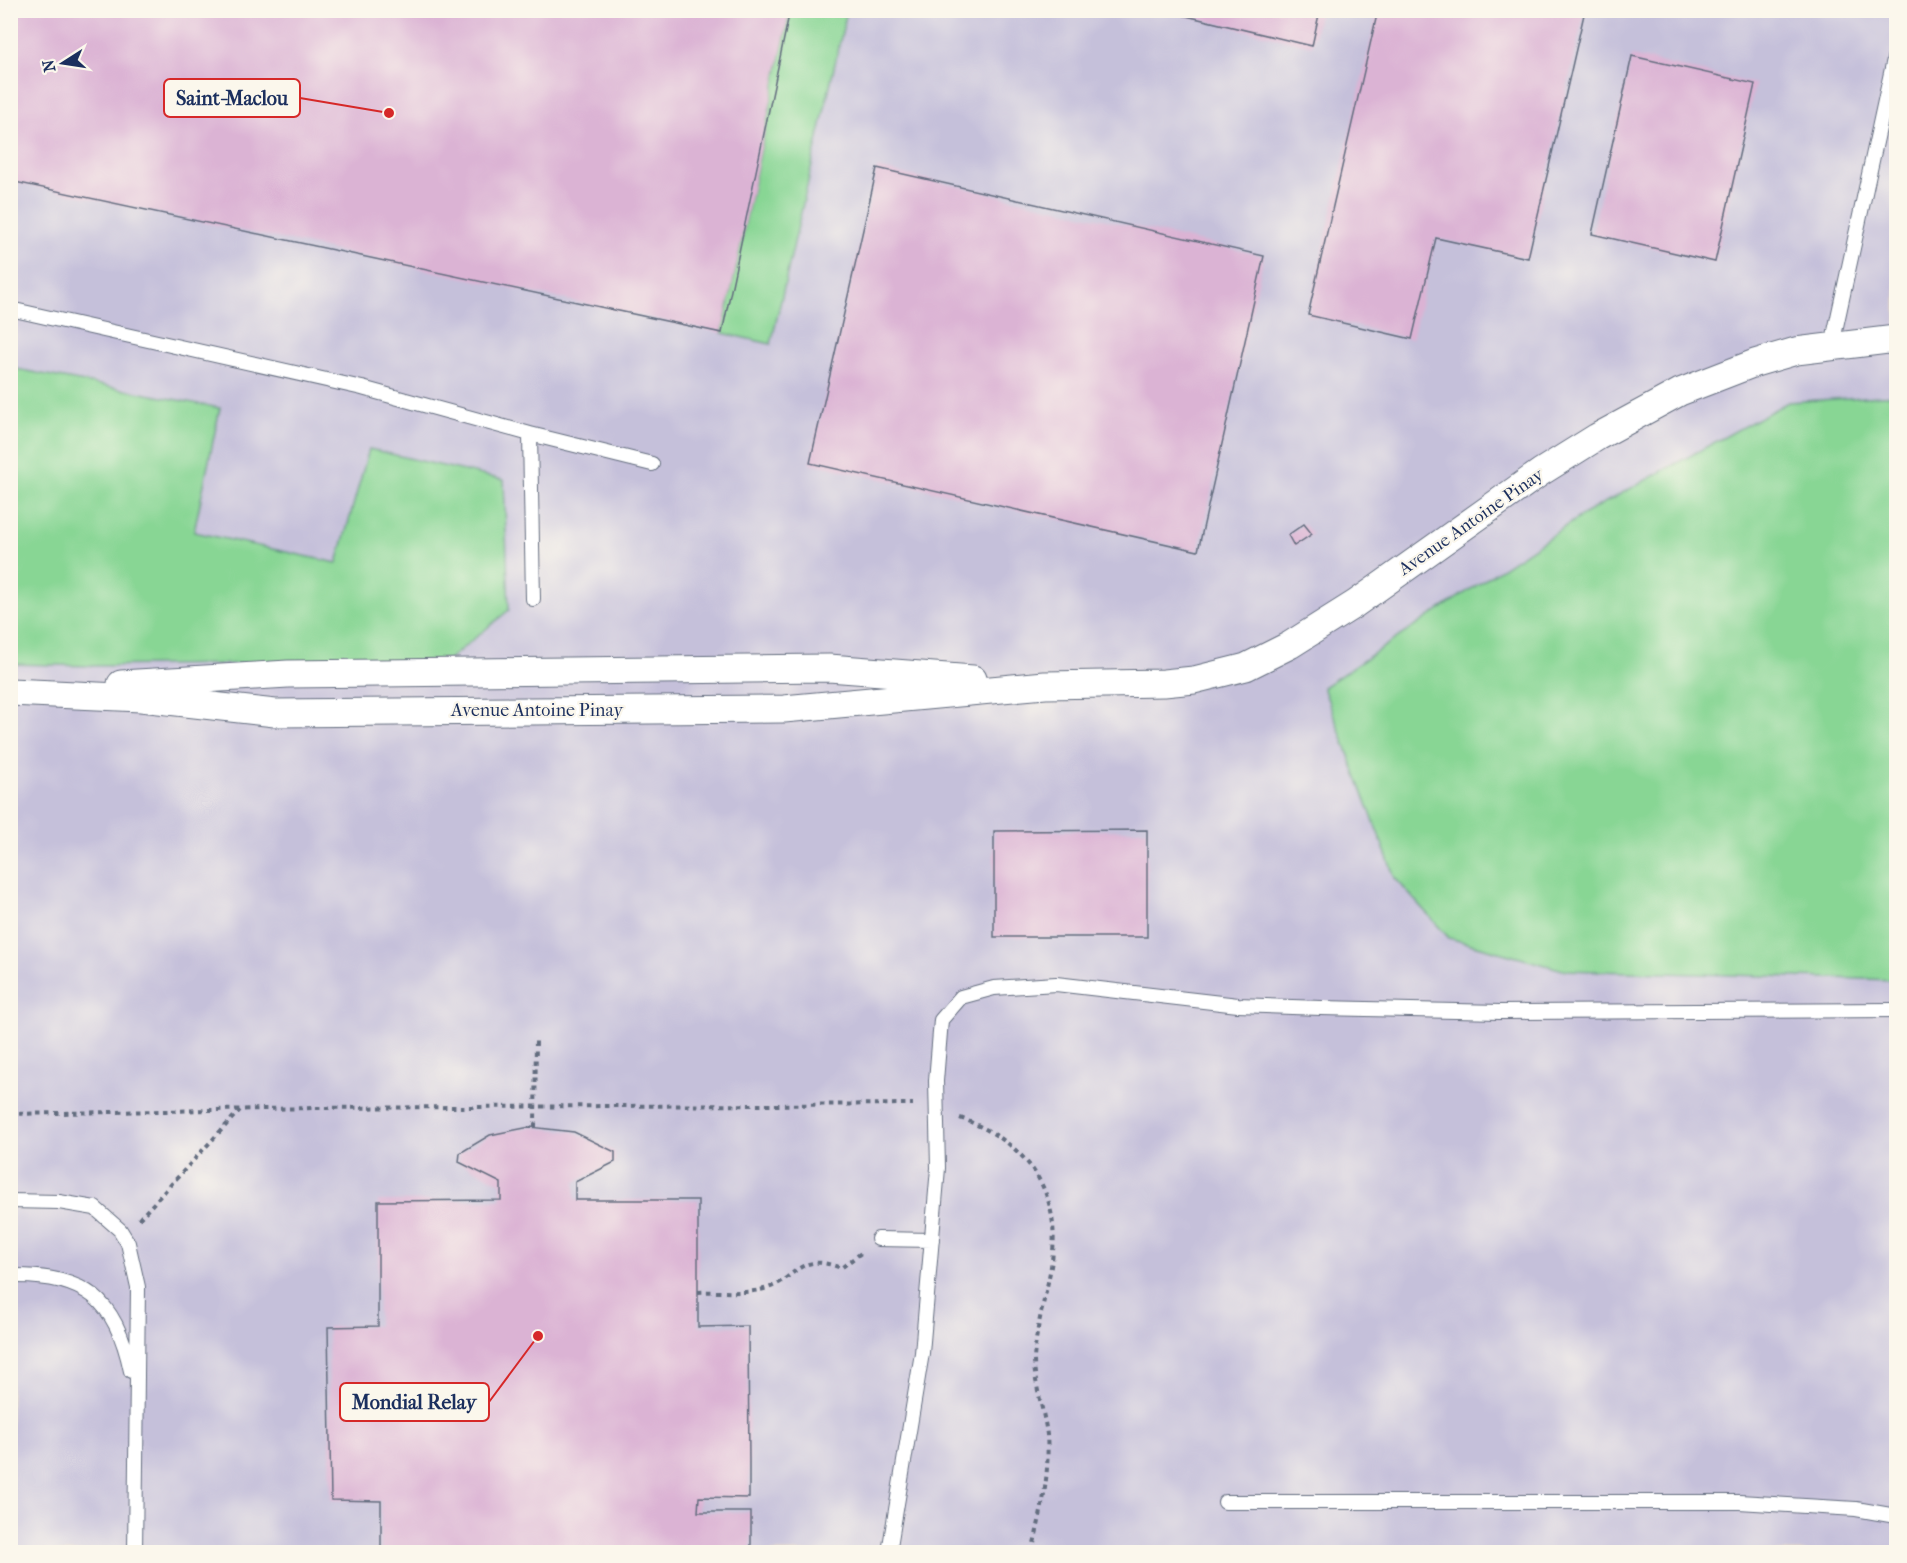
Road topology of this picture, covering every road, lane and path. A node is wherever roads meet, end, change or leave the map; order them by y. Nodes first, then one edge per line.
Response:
1 (1896, 50) edge
2 (10, 309) edge
3 (1896, 339) edge
4 (1832, 345) junction
5 (530, 434) junction
6 (652, 464) dead end
7 (533, 599) dead end
8 (535, 670) junction
9 (1046, 686) junction
10 (19, 692) edge
11 (534, 710) junction
12 (1896, 1010) edge
13 (537, 1037) dead end
14 (535, 1106) junction
15 (241, 1110) junction
16 (937, 1110) junction
17 (10, 1114) edge
18 (535, 1127) dead end
19 (10, 1201) edge
20 (124, 1235) junction
21 (878, 1239) joint
22 (932, 1240) junction
23 (10, 1276) edge
24 (698, 1292) dead end
25 (135, 1403) junction
26 (1225, 1502) dead end
27 (1896, 1516) edge
28 (135, 1552) edge
29 (889, 1552) edge
30 (1032, 1552) edge

1 - 4 lane
2 - 5 lane
3 - 4 street, Avenue Antoine Pinay
4 - 9 street, Avenue Antoine Pinay
5 - 6 lane
5 - 7 lane
8 - 9 street, Avenue Antoine Pinay
8 - 10 street, Avenue Antoine Pinay
8 - 11 street
9 - 11 street, Avenue Antoine Pinay
10 - 11 street, Avenue Antoine Pinay
12 - 16 lane
13 - 14 path
14 - 15 path
14 - 16 path
14 - 18 path
15 - 17 path
15 - 20 path
16 - 22 lane
16 - 30 path
19 - 20 lane
20 - 25 lane
21 - 22 lane
21 - 24 path
22 - 29 lane
23 - 25 lane
25 - 28 lane
26 - 27 lane

